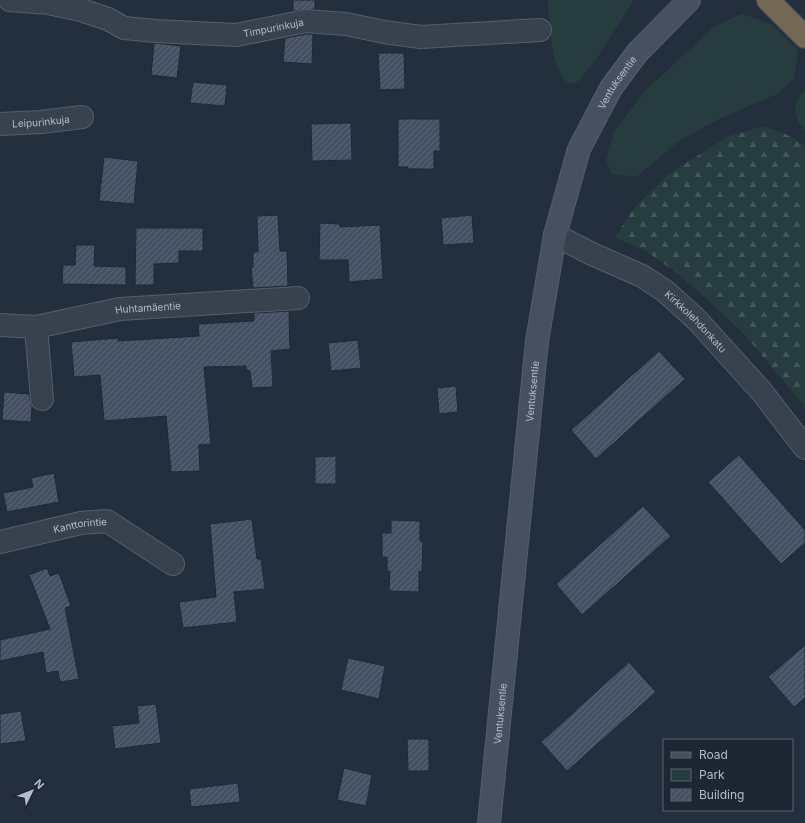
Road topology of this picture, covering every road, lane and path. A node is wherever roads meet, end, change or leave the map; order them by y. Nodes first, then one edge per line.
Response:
1 (10, 0) edge
2 (689, 0) edge
3 (768, 0) edge
4 (540, 30) dead end
5 (805, 37) edge
6 (82, 117) dead end
7 (0, 124) edge
8 (555, 235) junction
9 (298, 298) dead end
10 (0, 325) edge
11 (36, 327) junction
12 (42, 399) dead end
13 (805, 448) edge
14 (0, 542) edge
15 (173, 564) dead end
16 (489, 823) edge

1 - 4 street, Timpurinkuja
2 - 8 main road, Ventuksentie
3 - 5 highway
6 - 7 street, Leipurinkuja
8 - 13 street, Kirkkolehdonkatu
8 - 16 main road, Ventuksentie
9 - 11 street, Huhtamäentie
10 - 11 street, Huhtamäentie
11 - 12 street
14 - 15 street, Kanttorintie

